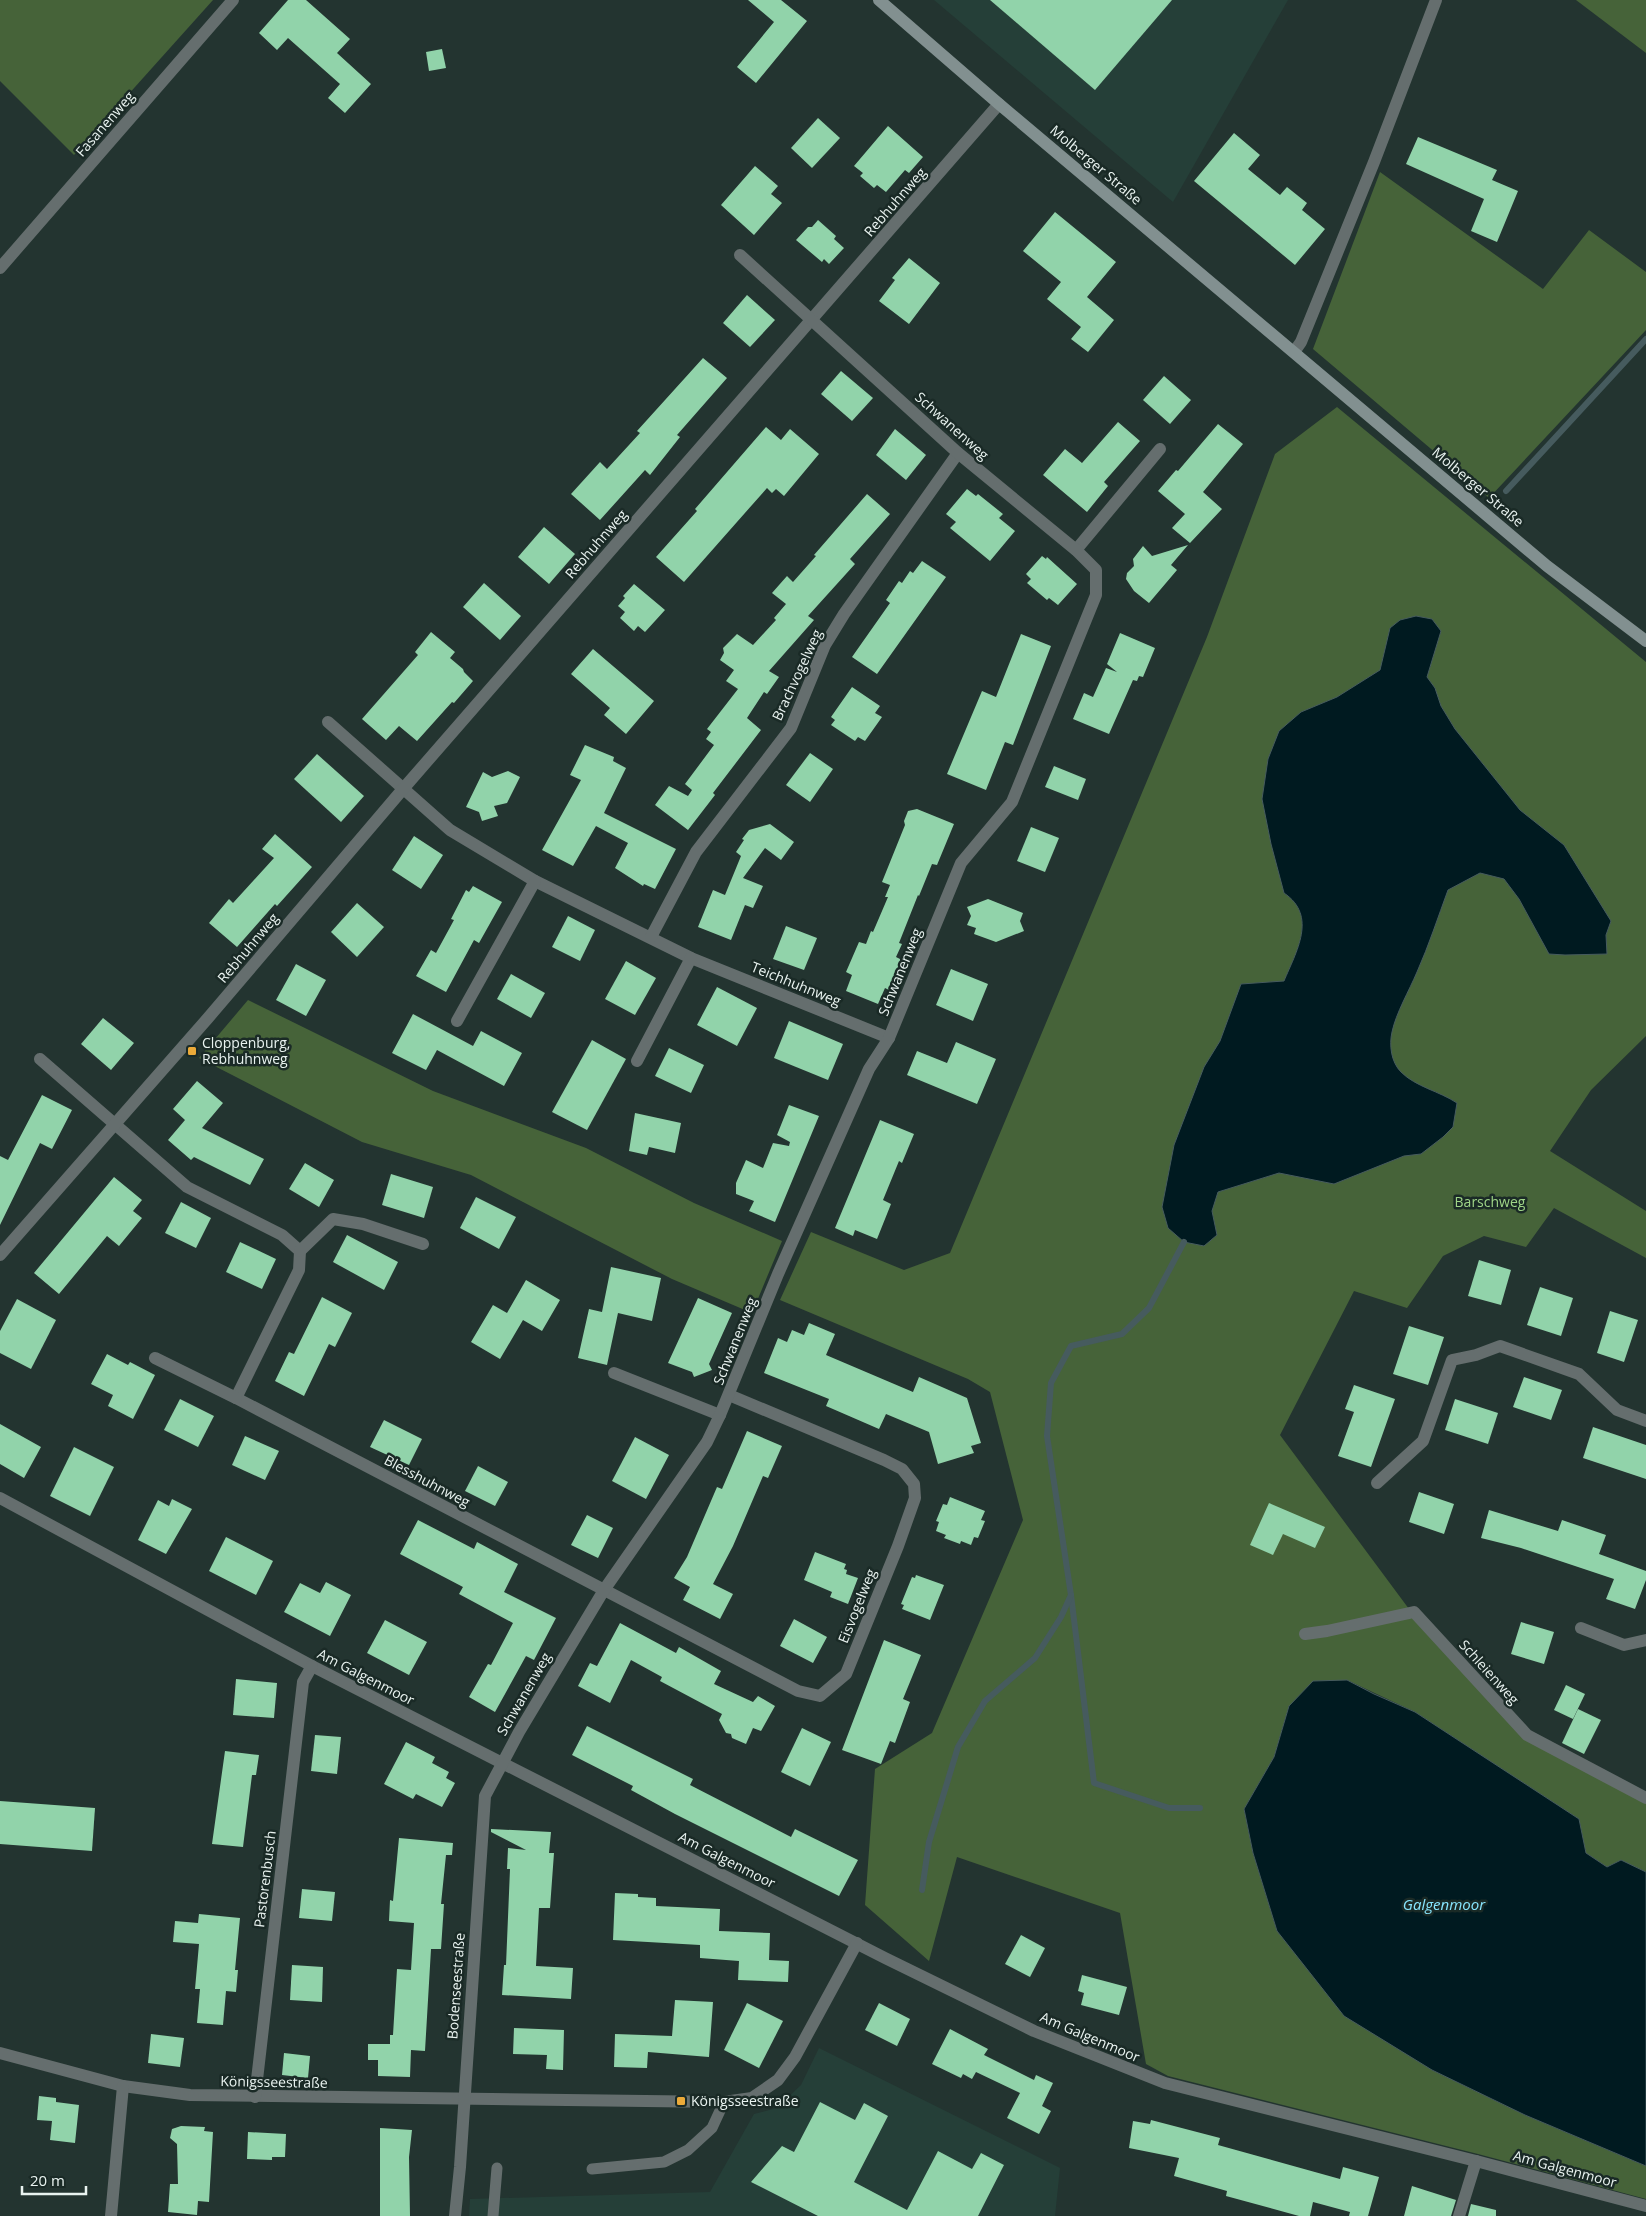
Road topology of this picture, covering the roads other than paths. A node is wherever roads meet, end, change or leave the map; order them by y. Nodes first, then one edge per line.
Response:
1 (233, 0) edge
2 (879, 0) edge
3 (1436, 0) edge
4 (999, 104) junction
5 (740, 255) dead end
6 (0, 268) edge
7 (812, 319) junction
8 (1294, 352) junction
9 (1160, 449) dead end
10 (958, 453) junction
11 (1076, 550) junction
12 (1646, 641) edge
13 (328, 722) dead end
14 (403, 789) junction
15 (535, 881) junction
16 (651, 937) junction
17 (691, 958) junction
18 (457, 1021) dead end
19 (890, 1038) junction
20 (40, 1058) dead end
21 (637, 1061) dead end
22 (114, 1124) junction
23 (423, 1244) dead end
24 (300, 1250) junction
25 (0, 1255) edge
26 (154, 1358) dead end
27 (614, 1373) dead end
28 (729, 1395) junction
29 (236, 1398) junction
30 (720, 1416) junction
31 (1646, 1421) edge
32 (1377, 1483) dead end
33 (0, 1498) edge
34 (604, 1590) junction
35 (1580, 1628) dead end
36 (1305, 1634) dead end
37 (1646, 1640) edge
38 (312, 1666) junction
39 (502, 1763) junction
40 (1646, 1798) edge
41 (857, 1943) junction
42 (0, 2053) edge
43 (123, 2086) junction
44 (255, 2097) junction
45 (464, 2099) junction
46 (724, 2102) junction
47 (1476, 2161) junction
48 (497, 2168) dead end
49 (592, 2169) dead end
50 (1640, 2209) edge
51 (111, 2216) edge
52 (455, 2216) edge
53 (493, 2216) edge
54 (1460, 2216) edge

1 - 6 street, Fasanenweg
2 - 4 main road, Molberger Straße
3 - 8 street
4 - 7 street, Rebhuhnweg
4 - 8 main road, Molberger Straße
5 - 7 street
7 - 10 street, Schwanenweg
7 - 14 street, Rebhuhnweg
8 - 12 main road, Molberger Straße
9 - 11 street
10 - 11 street, Schwanenweg
10 - 16 street, Brachvogelweg
11 - 19 street, Schwanenweg
13 - 14 street
14 - 15 street, Teichhuhnweg
14 - 22 street, Rebhuhnweg
15 - 16 street, Teichhuhnweg
15 - 18 street
16 - 17 street, Teichhuhnweg
17 - 19 street, Teichhuhnweg
17 - 21 street
19 - 28 street, Schwanenweg
20 - 22 street
22 - 24 street
22 - 25 street, Rebhuhnweg
23 - 24 street
24 - 29 street
26 - 29 street, Blesshuhnweg
27 - 30 street
28 - 30 street, Schwanenweg
28 - 34 street, Eisvogelweg
29 - 34 street, Blesshuhnweg
30 - 34 street, Schwanenweg
31 - 32 street
33 - 38 street, Am Galgenmoor
34 - 39 street, Schwanenweg
35 - 37 street
36 - 40 street, Schleienweg
38 - 39 street, Am Galgenmoor
38 - 44 street, Pastorenbusch
39 - 41 street, Am Galgenmoor
39 - 45 street, Bodenseestraße
41 - 46 street, Königsseestraße
41 - 47 street, Am Galgenmoor
42 - 43 street, Königsseestraße
43 - 44 street, Königsseestraße
43 - 51 street
44 - 45 street, Königsseestraße
45 - 46 street, Königsseestraße
45 - 52 street, Bodenseestraße
46 - 49 lane
47 - 50 street, Am Galgenmoor
47 - 54 street
48 - 53 lane

